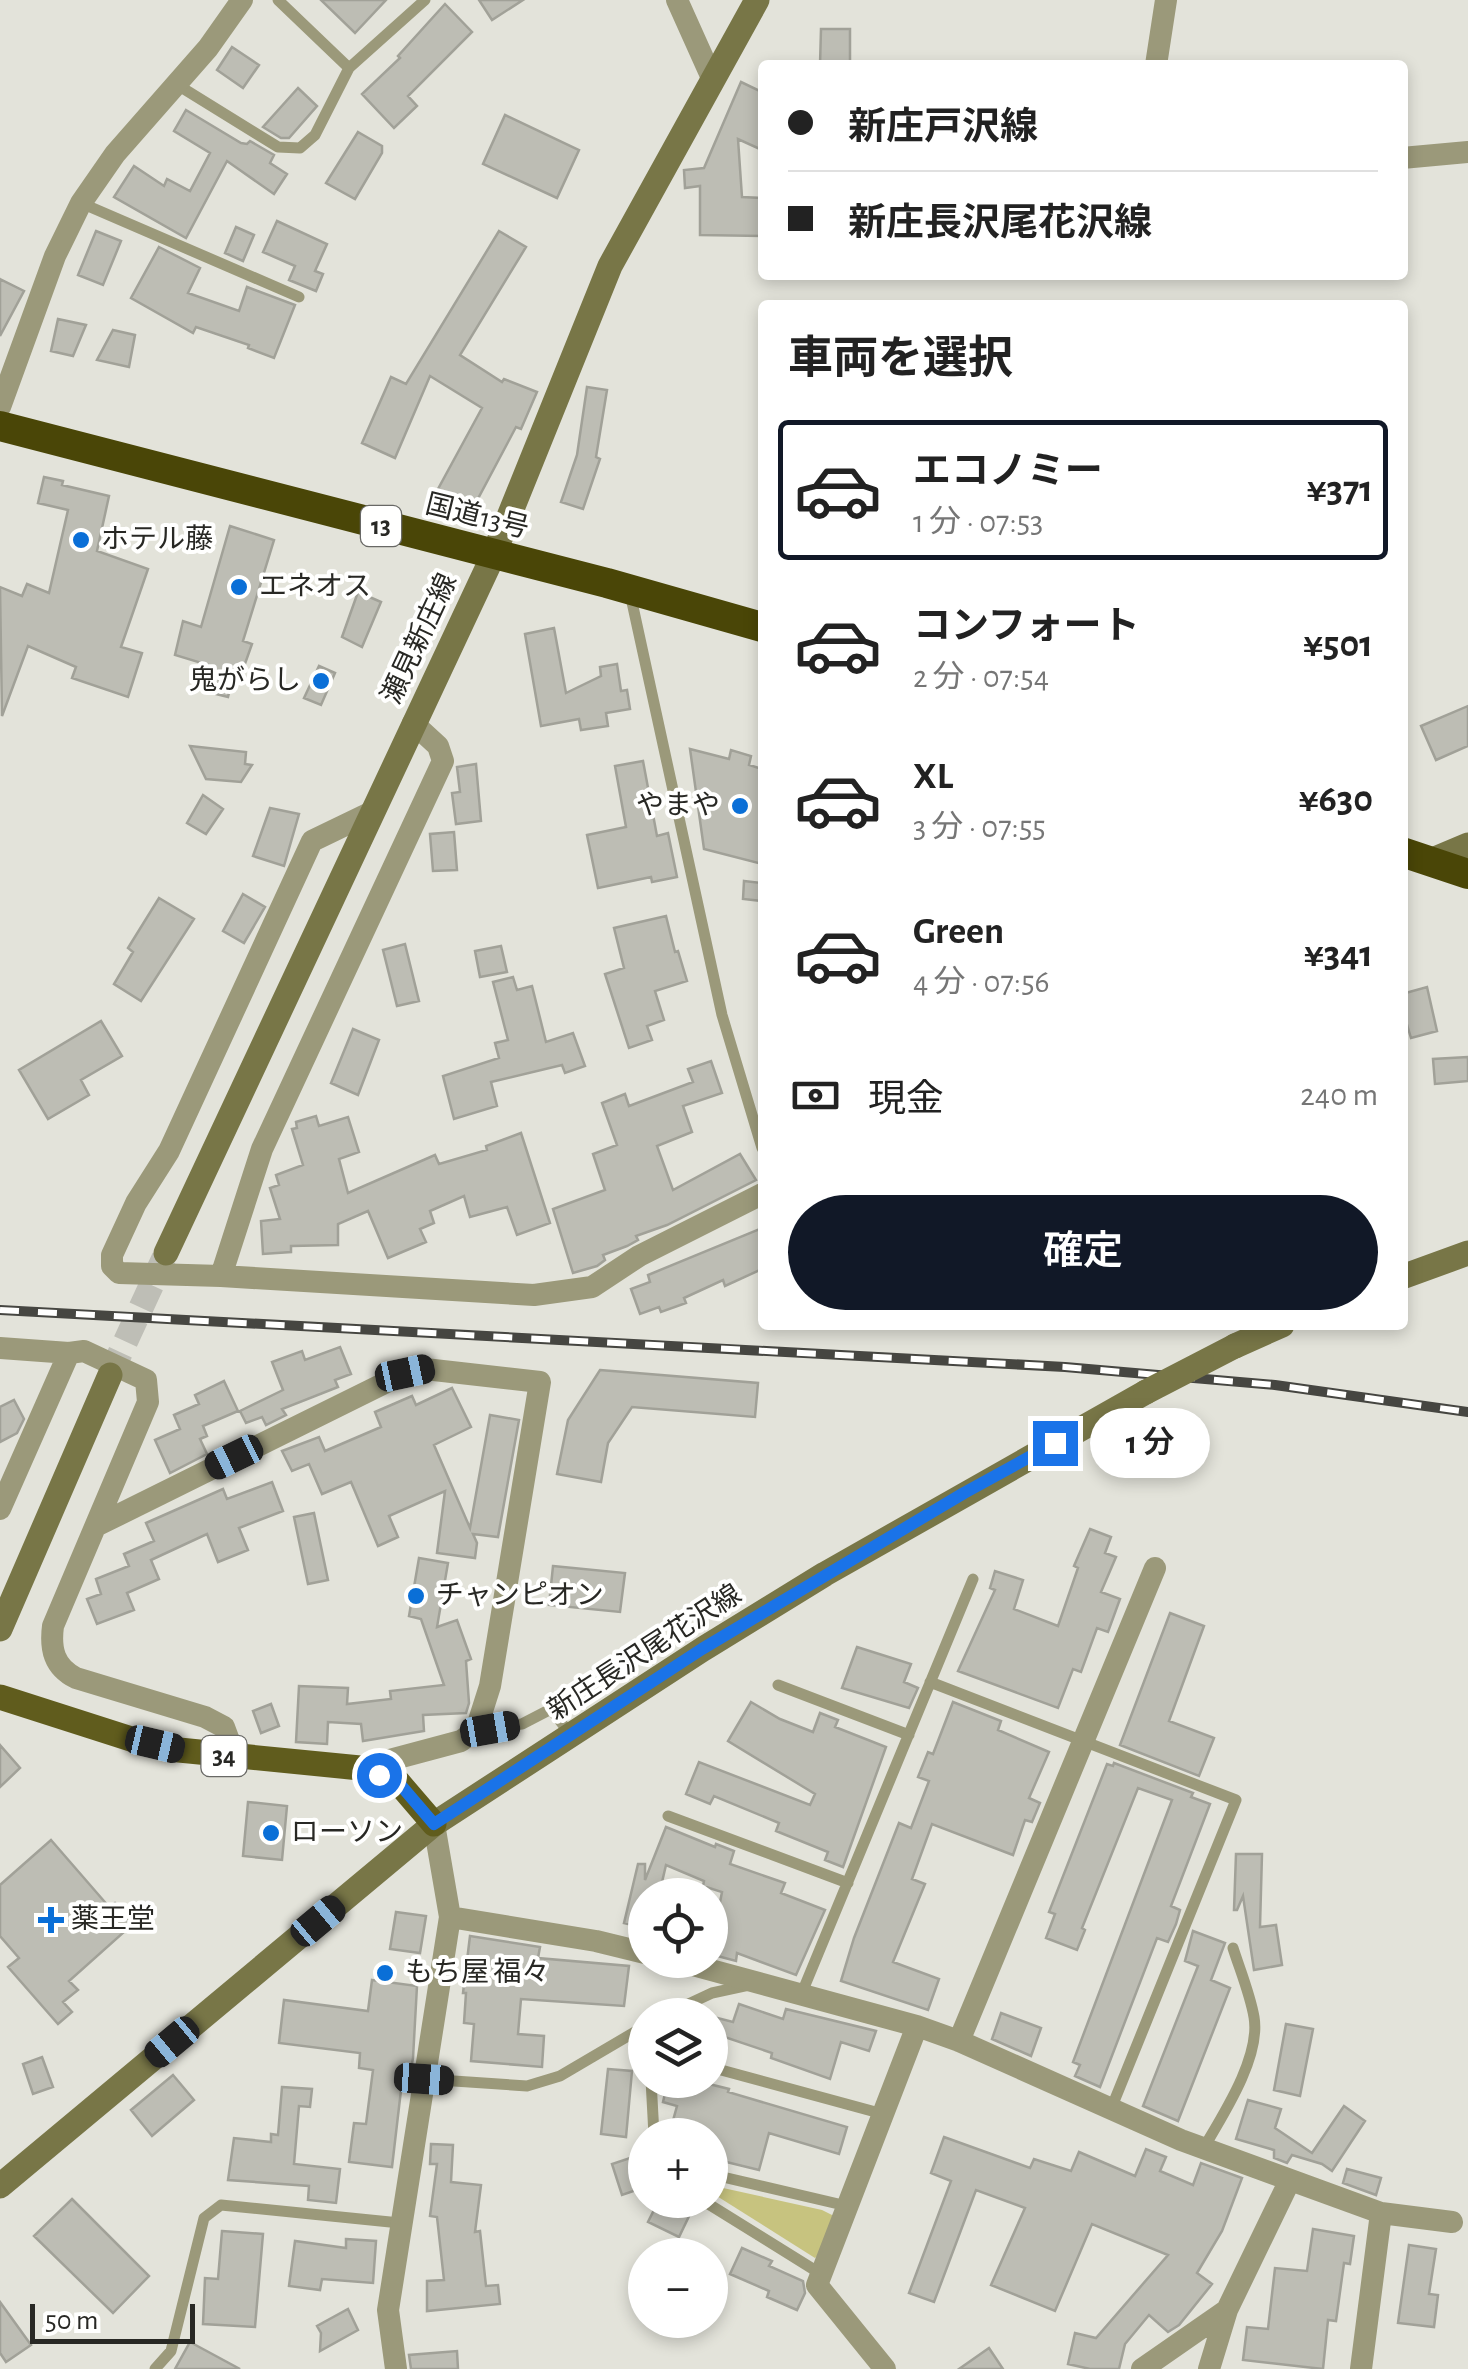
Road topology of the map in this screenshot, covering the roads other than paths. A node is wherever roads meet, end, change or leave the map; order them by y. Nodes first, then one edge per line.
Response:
1 (242, 0) edge
2 (278, 0) edge
3 (426, 0) edge
4 (676, 0) edge
5 (757, 0) edge
6 (1166, 0) edge
7 (1157, 60) edge
8 (349, 68) junction
9 (712, 78) junction
10 (176, 84) junction
11 (1468, 152) edge
12 (1408, 157) edge
13 (81, 204) junction
14 (299, 297) dead end
15 (0, 407) edge
16 (0, 426) edge
17 (492, 556) junction
18 (630, 590) junction
19 (758, 626) edge
20 (413, 724) junction
21 (370, 813) junction
22 (1468, 845) edge
23 (1412, 863) edge
24 (1468, 874) edge
25 (758, 1135) edge
26 (758, 1196) edge
27 (166, 1253) tunnel mouth
28 (1468, 1254) edge
29 (1408, 1275) edge
30 (221, 1276) junction
31 (1271, 1330) edge
32 (0, 1348) edge
33 (69, 1353) junction
34 (110, 1375) tunnel mouth
35 (0, 1509) edge
36 (98, 1525) junction
37 (1155, 1568) dead end
38 (973, 1579) dead end
39 (0, 1628) edge
40 (930, 1682) junction
41 (778, 1685) dead end
42 (0, 1697) edge
43 (476, 1730) junction
44 (909, 1735) junction
45 (571, 1736) junction
46 (1084, 1740) junction
47 (235, 1757) junction
48 (360, 1768) junction
49 (668, 1816) dead end
50 (434, 1824) junction
51 (848, 1883) junction
52 (450, 1918) junction
53 (1234, 1948) dead end
54 (628, 1950) edge
55 (728, 1975) edge
56 (758, 1983) junction
57 (801, 1995) junction
58 (699, 1998) edge
59 (917, 2026) junction
60 (628, 2036) edge
61 (959, 2041) junction
62 (728, 2073) edge
63 (424, 2079) junction
64 (1110, 2109) junction
65 (883, 2114) junction
66 (1203, 2149) junction
67 (728, 2178) edge
68 (1289, 2182) junction
69 (0, 2186) edge
70 (848, 2206) junction
71 (1381, 2214) junction
72 (728, 2216) edge
73 (1452, 2222) dead end
74 (400, 2223) junction
75 (821, 2274) junction
76 (1227, 2310) junction
77 (155, 2369) edge
78 (396, 2369) edge
79 (885, 2369) edge
80 (1142, 2369) edge
81 (1210, 2369) edge
82 (1361, 2369) edge

1 - 10 street
2 - 8 lane
3 - 8 lane
4 - 9 street
5 - 9 main road, 瀬見新庄線
6 - 7 street
8 - 10 lane
9 - 17 main road, 瀬見新庄線
10 - 13 street
11 - 12 street
13 - 14 lane
13 - 15 street
16 - 17 highway, 国道13号 / 13
17 - 18 highway, 国道13号 / 13
17 - 20 main road, 瀬見新庄線
18 - 19 highway, 国道13号 / 13
18 - 25 lane
20 - 21 main road, 瀬見新庄線
20 - 30 street
21 - 27 main road, 瀬見新庄線
21 - 30 street
22 - 23 main road
23 - 24 highway
26 - 30 street
28 - 29 main road
31 - 45 main road, 新庄長沢尾花沢線, bridge
32 - 33 street
33 - 35 street
33 - 36 street
34 - 39 main road
36 - 43 street
36 - 47 street
37 - 46 street
38 - 40 lane
40 - 44 lane
40 - 46 lane
41 - 44 lane
42 - 47 main road, 34
43 - 45 lane
43 - 48 street
44 - 51 lane
45 - 50 main road, 新庄長沢尾花沢線
46 - 61 street
46 - 64 lane
47 - 48 main road, 34
48 - 50 main road, 34
49 - 51 lane
50 - 52 street
50 - 69 main road, 新庄長沢尾花沢線
51 - 57 lane
52 - 54 street
52 - 63 street
53 - 66 lane
55 - 56 street
56 - 57 street
56 - 58 lane
57 - 59 street
59 - 61 street
59 - 65 street
60 - 63 lane
61 - 64 street
62 - 65 lane
63 - 74 street
64 - 66 street
65 - 70 street
66 - 68 street
67 - 70 lane
68 - 71 street
68 - 76 street
70 - 75 street
71 - 73 street
71 - 82 street
72 - 75 lane
74 - 77 lane
74 - 78 street
75 - 79 street
76 - 80 street
76 - 81 street

